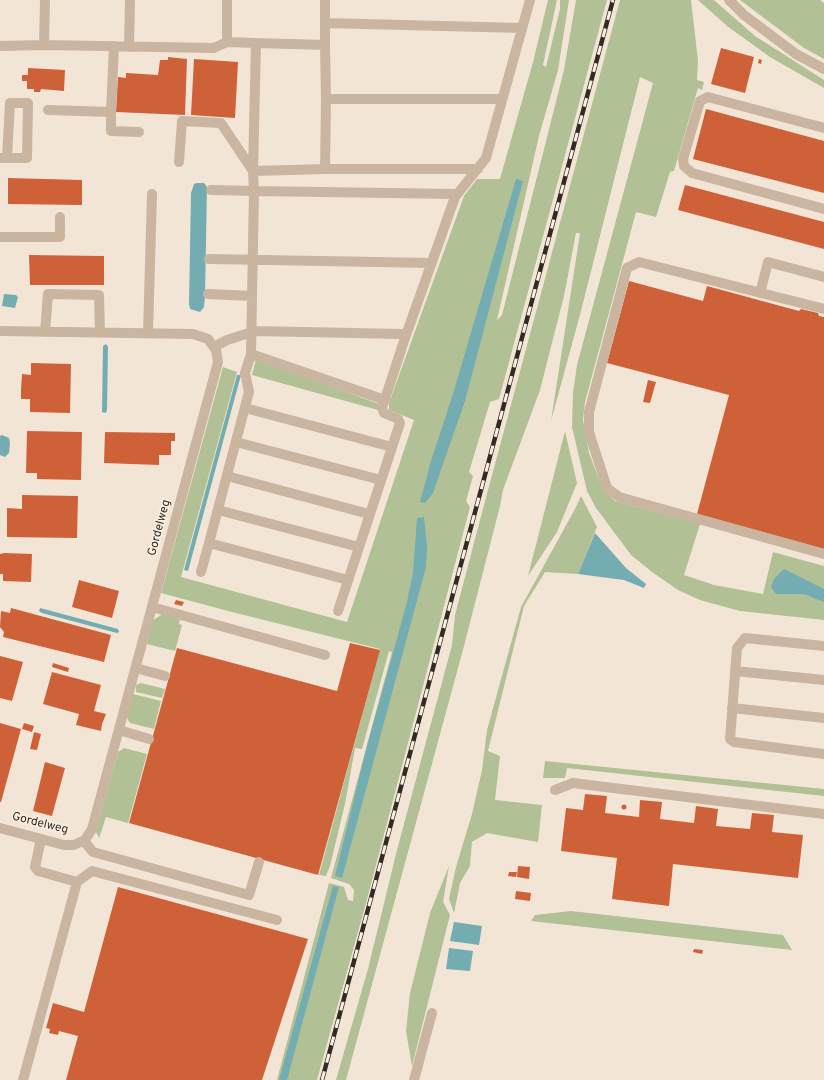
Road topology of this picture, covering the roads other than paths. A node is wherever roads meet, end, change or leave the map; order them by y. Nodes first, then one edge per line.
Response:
1 (45, 0) edge
2 (130, 0) edge
3 (227, 0) edge
4 (325, 0) edge
5 (530, 0) edge
6 (729, 0) edge
7 (325, 23) junction
8 (522, 28) junction
9 (227, 42) junction
10 (256, 43) junction
11 (44, 45) junction
12 (325, 45) junction
13 (0, 46) edge
14 (114, 46) junction
15 (129, 47) junction
16 (824, 70) edge
17 (326, 99) junction
18 (502, 99) junction
19 (48, 110) dead end
20 (111, 112) junction
21 (824, 128) edge
22 (139, 132) dead end
23 (4, 158) edge
24 (179, 162) dead end
25 (325, 169) junction
26 (478, 169) junction
27 (254, 171) junction
28 (211, 190) dead end
29 (254, 191) junction
30 (152, 194) dead end
31 (457, 194) junction
32 (824, 209) edge
33 (60, 217) dead end
34 (0, 237) edge
35 (209, 260) dead end
36 (253, 260) junction
37 (432, 263) junction
38 (824, 277) edge
39 (760, 293) junction
40 (208, 294) dead end
41 (252, 296) junction
42 (824, 309) edge
43 (0, 331) edge
44 (45, 332) junction
45 (252, 332) junction
46 (100, 333) junction
47 (148, 333) junction
48 (405, 338) junction
49 (214, 347) junction
50 (251, 354) junction
51 (384, 400) junction
52 (245, 408) junction
53 (236, 442) junction
54 (392, 447) junction
55 (227, 476) junction
56 (381, 480) junction
57 (218, 510) junction
58 (369, 514) junction
59 (209, 544) junction
60 (359, 547) junction
61 (824, 554) edge
62 (201, 572) dead end
63 (348, 580) junction
64 (152, 607) junction
65 (338, 611) dead end
66 (824, 646) edge
67 (325, 655) dead end
68 (136, 668) junction
69 (735, 671) junction
70 (165, 676) dead end
71 (824, 680) edge
72 (732, 708) junction
73 (824, 718) edge
74 (119, 730) junction
75 (150, 739) dead end
76 (824, 754) edge
77 (555, 790) dead end
78 (824, 814) edge
79 (0, 828) edge
80 (41, 839) junction
81 (84, 841) junction
82 (260, 862) dead end
83 (77, 882) junction
84 (277, 920) dead end
85 (432, 1013) dead end
86 (23, 1080) edge
87 (414, 1080) edge

1 - 11 street
2 - 15 street
3 - 9 street
4 - 7 street
5 - 8 street
6 - 16 street
7 - 8 street
7 - 12 street
8 - 18 street
9 - 10 street
9 - 15 street
10 - 12 street
10 - 27 street
11 - 13 street
11 - 14 street
12 - 17 street
14 - 15 street
14 - 20 street
17 - 18 street
17 - 25 street
18 - 26 street
19 - 20 street
20 - 22 street
21 - 32 street
23 - 23 street
24 - 27 street
25 - 26 street
25 - 27 street
26 - 31 street
27 - 29 street
28 - 29 street
29 - 31 street
29 - 36 street
30 - 47 street
31 - 37 street
33 - 34 street
35 - 36 street
36 - 37 street
36 - 41 street
37 - 48 street
38 - 39 street
39 - 42 street
39 - 61 street
40 - 41 street
41 - 45 street
43 - 44 street
44 - 46 street
44 - 46 street
45 - 48 street
45 - 49 street
45 - 50 street
46 - 47 street
47 - 49 street
48 - 51 street
49 - 64 street, Gordelweg
50 - 51 street
50 - 52 street
51 - 54 street
52 - 53 street
52 - 54 street
53 - 55 street
53 - 56 street
54 - 56 street
55 - 57 street
55 - 58 street
56 - 58 street
57 - 59 street
57 - 60 street
58 - 60 street
59 - 62 street
59 - 63 street
60 - 63 street
63 - 65 street
64 - 67 street
64 - 68 street, Gordelweg
66 - 69 street
68 - 70 street
68 - 74 street, Gordelweg
69 - 71 street
69 - 72 street
72 - 73 street
72 - 76 street
74 - 75 street
74 - 81 street, Gordelweg
77 - 78 street
79 - 80 street, Gordelweg
80 - 81 street, Gordelweg
80 - 83 street
81 - 82 street
83 - 84 street
83 - 86 street
85 - 87 street

